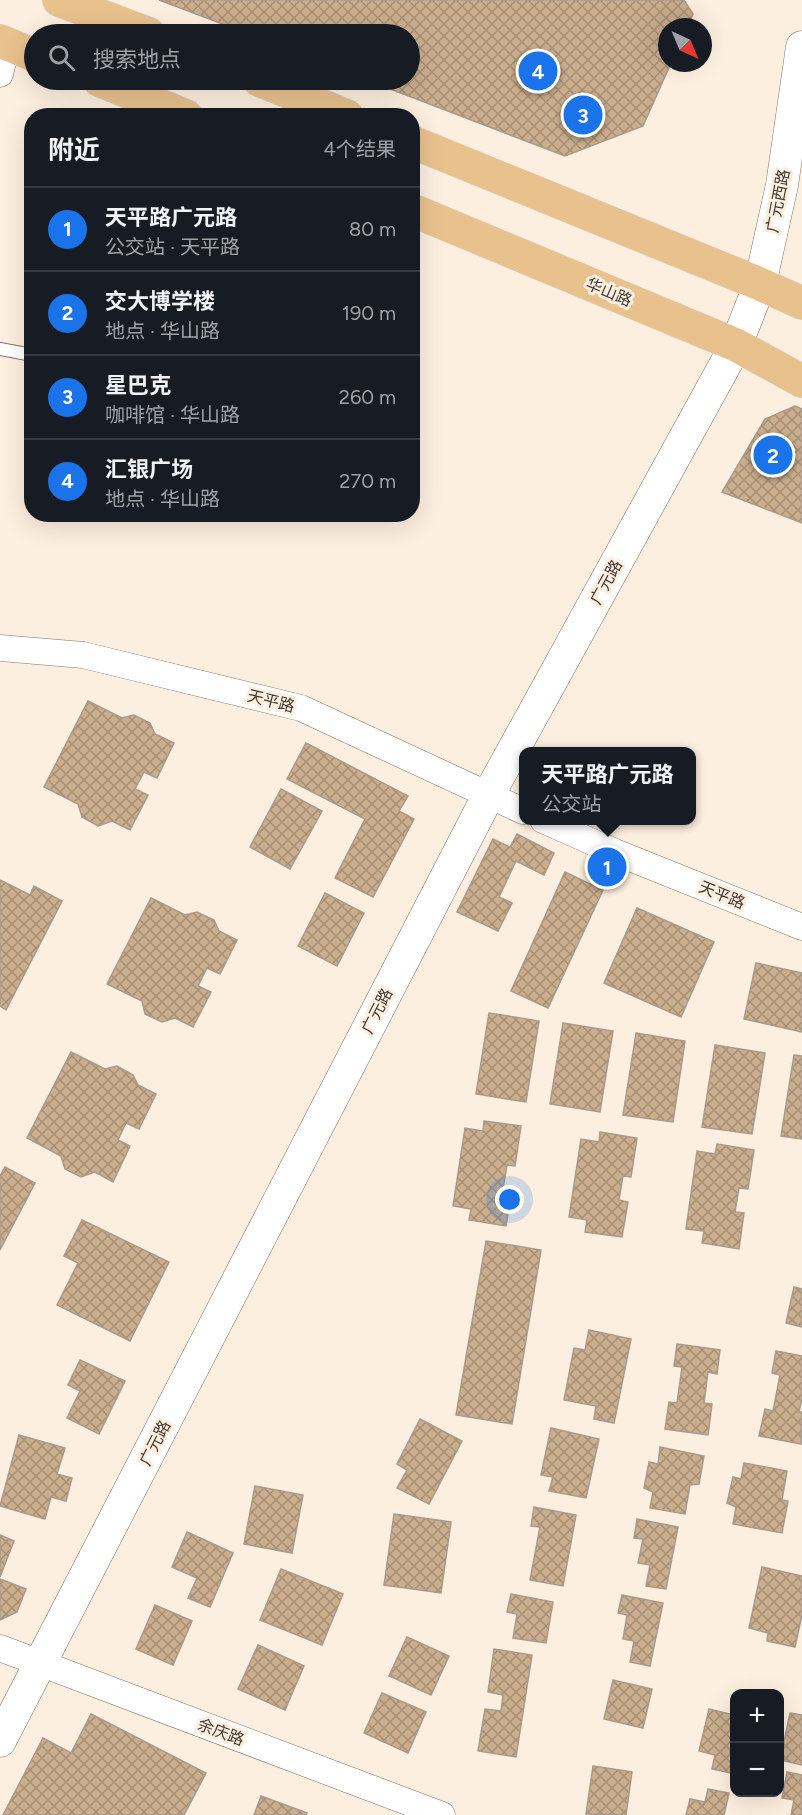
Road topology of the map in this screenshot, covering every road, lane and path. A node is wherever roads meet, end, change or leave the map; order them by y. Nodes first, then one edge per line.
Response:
1 (59, 0) edge
2 (123, 24) edge
3 (802, 47) edge
4 (123, 90) edge
5 (283, 90) edge
6 (167, 108) edge
7 (327, 108) edge
8 (420, 145) edge
9 (420, 213) edge
10 (760, 284) junction
11 (802, 303) edge
12 (735, 345) junction
13 (0, 349) edge
14 (24, 354) edge
15 (802, 381) edge
16 (0, 648) edge
17 (488, 796) junction
18 (519, 810) edge
19 (554, 825) edge
20 (802, 927) edge
21 (0, 1648) edge
22 (41, 1664) junction
23 (0, 1741) edge
24 (442, 1815) edge

1 - 2 main road
3 - 10 street, 广元西路
4 - 6 main road
5 - 7 main road
8 - 10 main road
9 - 12 main road, 华山路
10 - 11 main road
10 - 12 street, 广元路
12 - 15 main road, 华山路
12 - 17 street, 广元路
13 - 14 lane
16 - 17 street, 天平路
17 - 18 street, 天平路
17 - 22 street, 广元路
19 - 20 street, 天平路
21 - 22 street, 余庆路
22 - 23 street, 广元路
22 - 24 street, 余庆路

